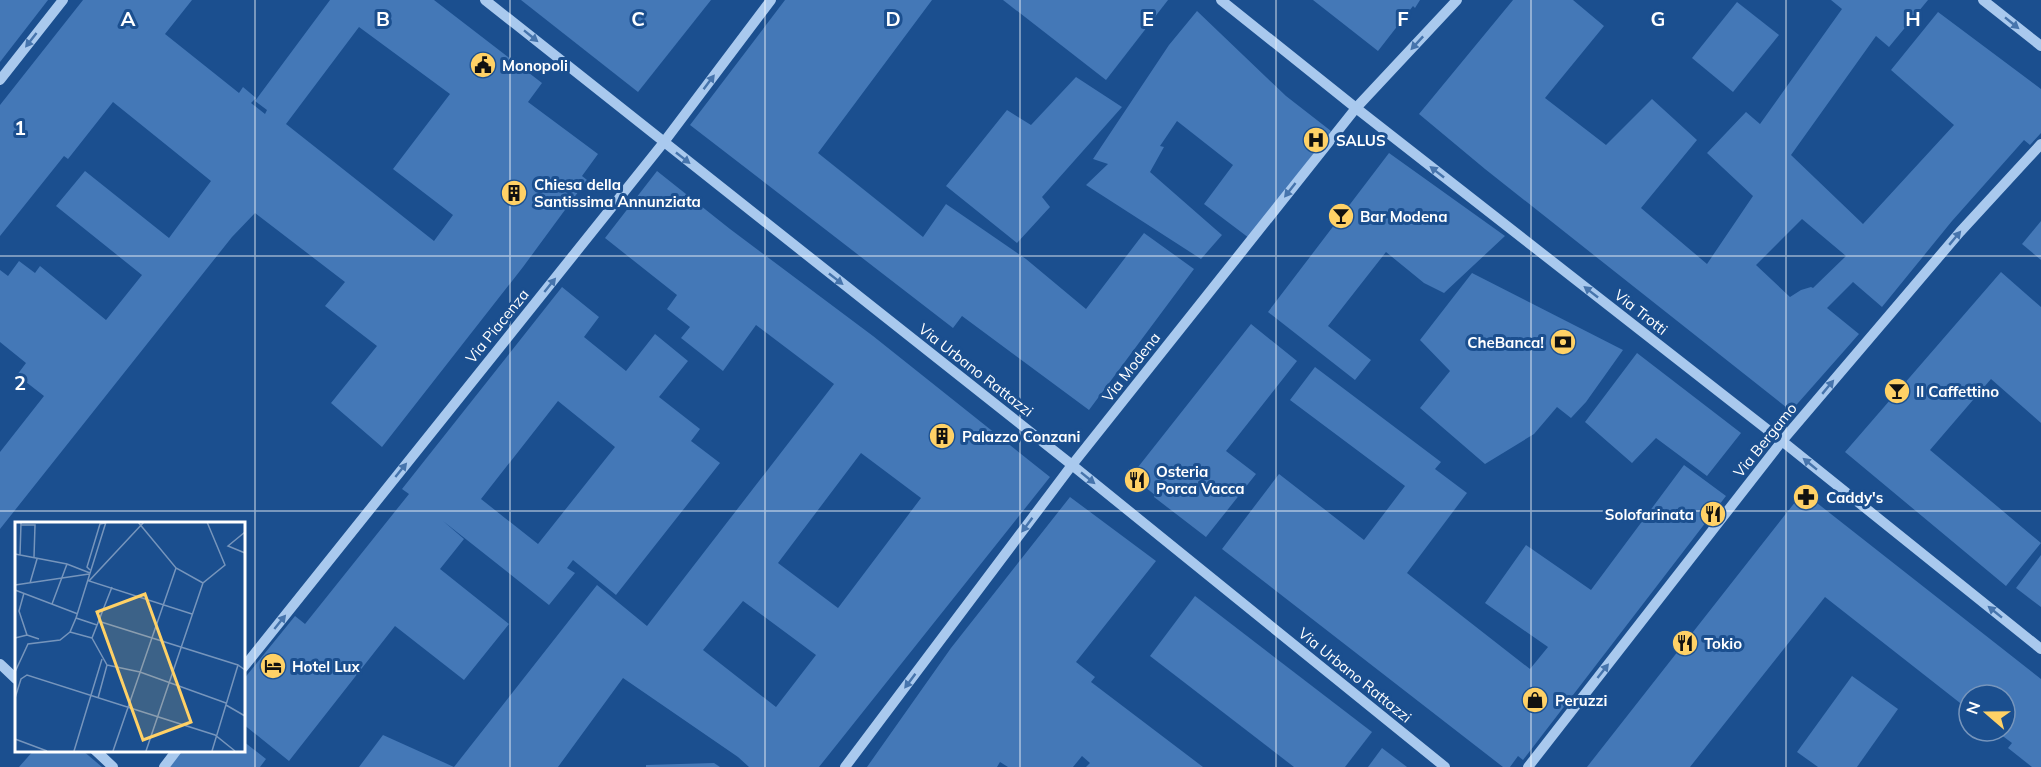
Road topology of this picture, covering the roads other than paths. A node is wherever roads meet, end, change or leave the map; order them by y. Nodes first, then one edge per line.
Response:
1 (63, 0) edge
2 (485, 0) edge
3 (771, 0) edge
4 (1221, 0) edge
5 (1457, 0) edge
6 (1983, 0) edge
7 (2041, 46) edge
8 (0, 81) edge
9 (1356, 108) junction
10 (664, 142) junction
11 (2041, 144) edge
12 (1782, 441) junction
13 (1072, 465) junction
14 (2041, 649) edge
15 (0, 664) edge
16 (244, 667) edge
17 (15, 678) edge
18 (96, 752) edge
19 (175, 752) edge
20 (113, 767) edge
21 (164, 767) edge
22 (845, 767) edge
23 (1445, 767) edge
24 (1528, 767) edge

1 -> 8 street
2 -> 10 street, Via Urbano Rattazzi
10 -> 3 street, Via Piacenza
4 - 9 street, Via Trotti
5 -> 9 street, Via Modena
6 -> 7 street
12 -> 9 street, Via Trotti
9 -> 13 street, Via Modena
10 -> 13 street, Via Urbano Rattazzi
16 -> 10 street, Via Piacenza
12 -> 11 street, Via Bergamo
14 -> 12 street, Via Trotti
24 -> 12 street, Via Bergamo
13 -> 22 street, Via Modena
13 -> 23 street, Via Urbano Rattazzi
15 - 17 street
18 - 20 street
19 - 21 street

